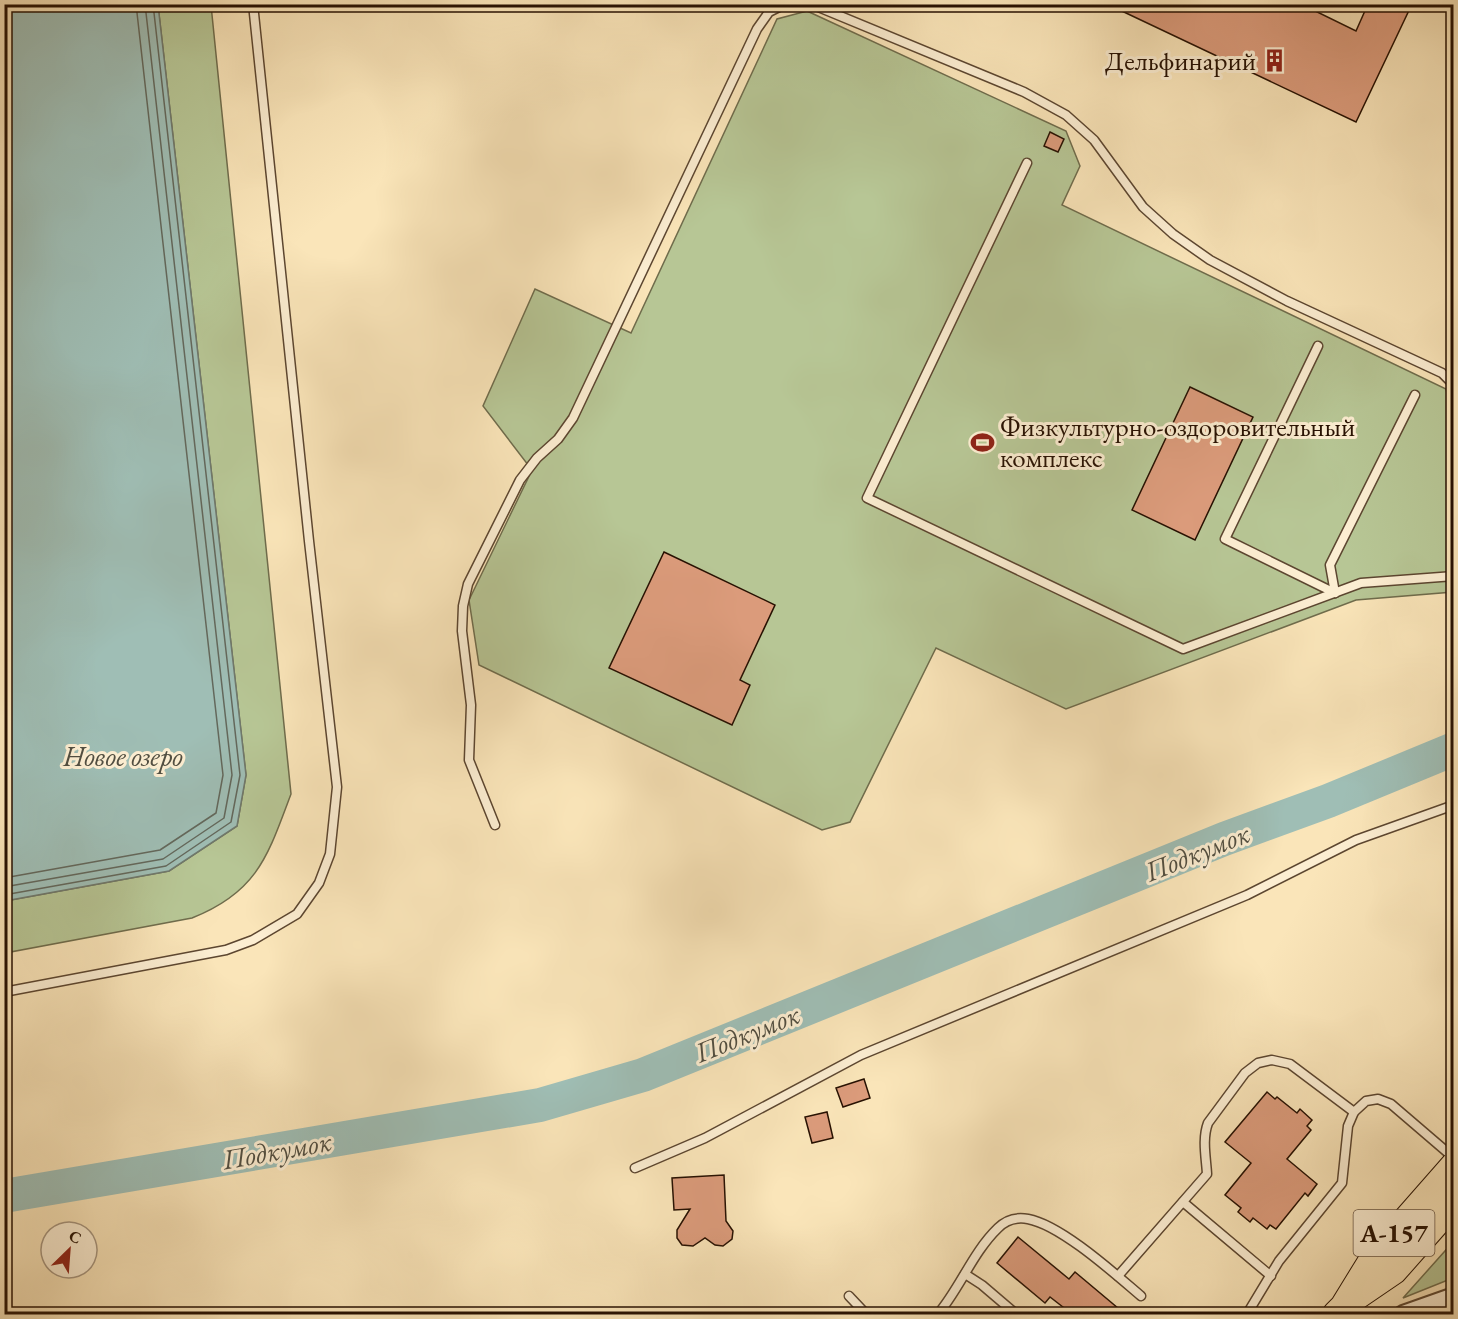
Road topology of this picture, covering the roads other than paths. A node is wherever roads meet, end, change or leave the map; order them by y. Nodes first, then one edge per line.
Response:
1 (254, 4) edge
2 (785, 4) edge
3 (811, 4) edge
4 (1027, 163) dead end
5 (1318, 345) dead end
6 (1454, 385) edge
7 (1415, 395) dead end
8 (1454, 576) edge
9 (1335, 593) junction
10 (1454, 805) edge
11 (495, 825) dead end
12 (4, 992) edge
13 (1354, 1113) junction
14 (1454, 1158) edge
15 (1454, 1165) edge
16 (635, 1168) dead end
17 (1183, 1202) junction
18 (1454, 1203) edge
19 (965, 1274) junction
20 (1118, 1276) junction
21 (1271, 1276) junction
22 (849, 1296) dead end
23 (1141, 1296) dead end
24 (1454, 1296) edge
25 (1345, 1312) edge
26 (866, 1314) edge
27 (938, 1314) edge
28 (1016, 1314) edge
29 (1248, 1314) edge
30 (1403, 1314) edge

1 - 12 lane
2 - 11 lane
3 - 6 lane
4 - 9 lane
5 - 9 lane
7 - 9 lane
8 - 9 lane
10 - 16 lane
13 - 14 lane
13 - 17 lane
13 - 21 lane
15 - 25 main road, А-157
17 - 20 lane
17 - 21 lane
18 - 25 main road, А-157
19 - 20 lane
19 - 27 lane
19 - 28 lane
20 - 23 lane
21 - 29 lane
22 - 26 lane
24 - 30 street

